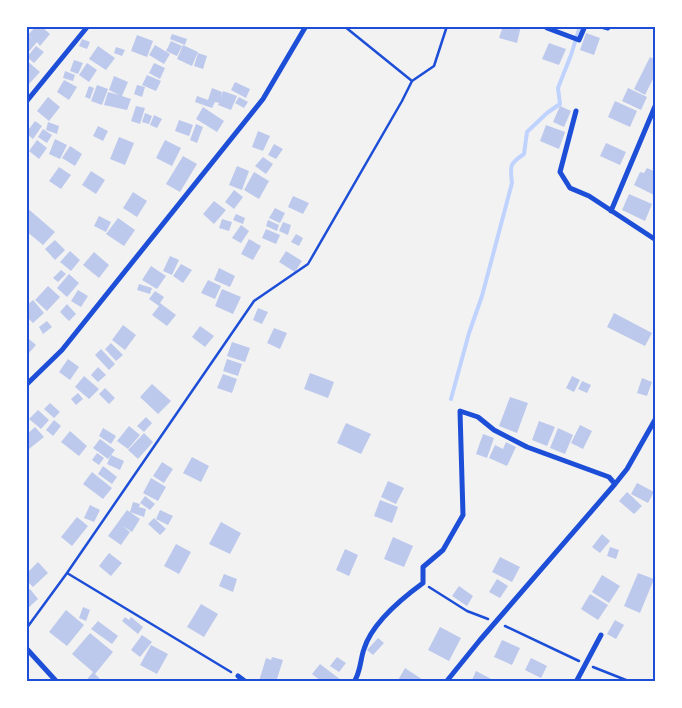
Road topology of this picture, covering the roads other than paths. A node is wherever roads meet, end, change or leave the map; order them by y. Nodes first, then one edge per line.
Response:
1 (88, 26) edge
2 (306, 26) edge
3 (585, 26) edge
4 (601, 26) edge
5 (609, 26) edge
6 (547, 28) dead end
7 (26, 102) edge
8 (656, 104) edge
9 (576, 111) dead end
10 (611, 211) junction
11 (656, 240) edge
12 (26, 385) edge
13 (656, 418) edge
14 (615, 484) junction
15 (601, 635) dead end
16 (26, 648) edge
17 (238, 676) road end
18 (57, 682) edge
19 (246, 682) edge
20 (354, 682) edge
21 (446, 682) edge
22 (576, 682) edge

1 - 7 street
2 - 12 street
3 - 6 street
4 - 5 street
8 - 10 street
9 - 10 street
10 - 11 street
13 - 14 street
14 - 20 street
14 - 21 street
15 - 22 street
16 - 18 street
17 - 19 street

